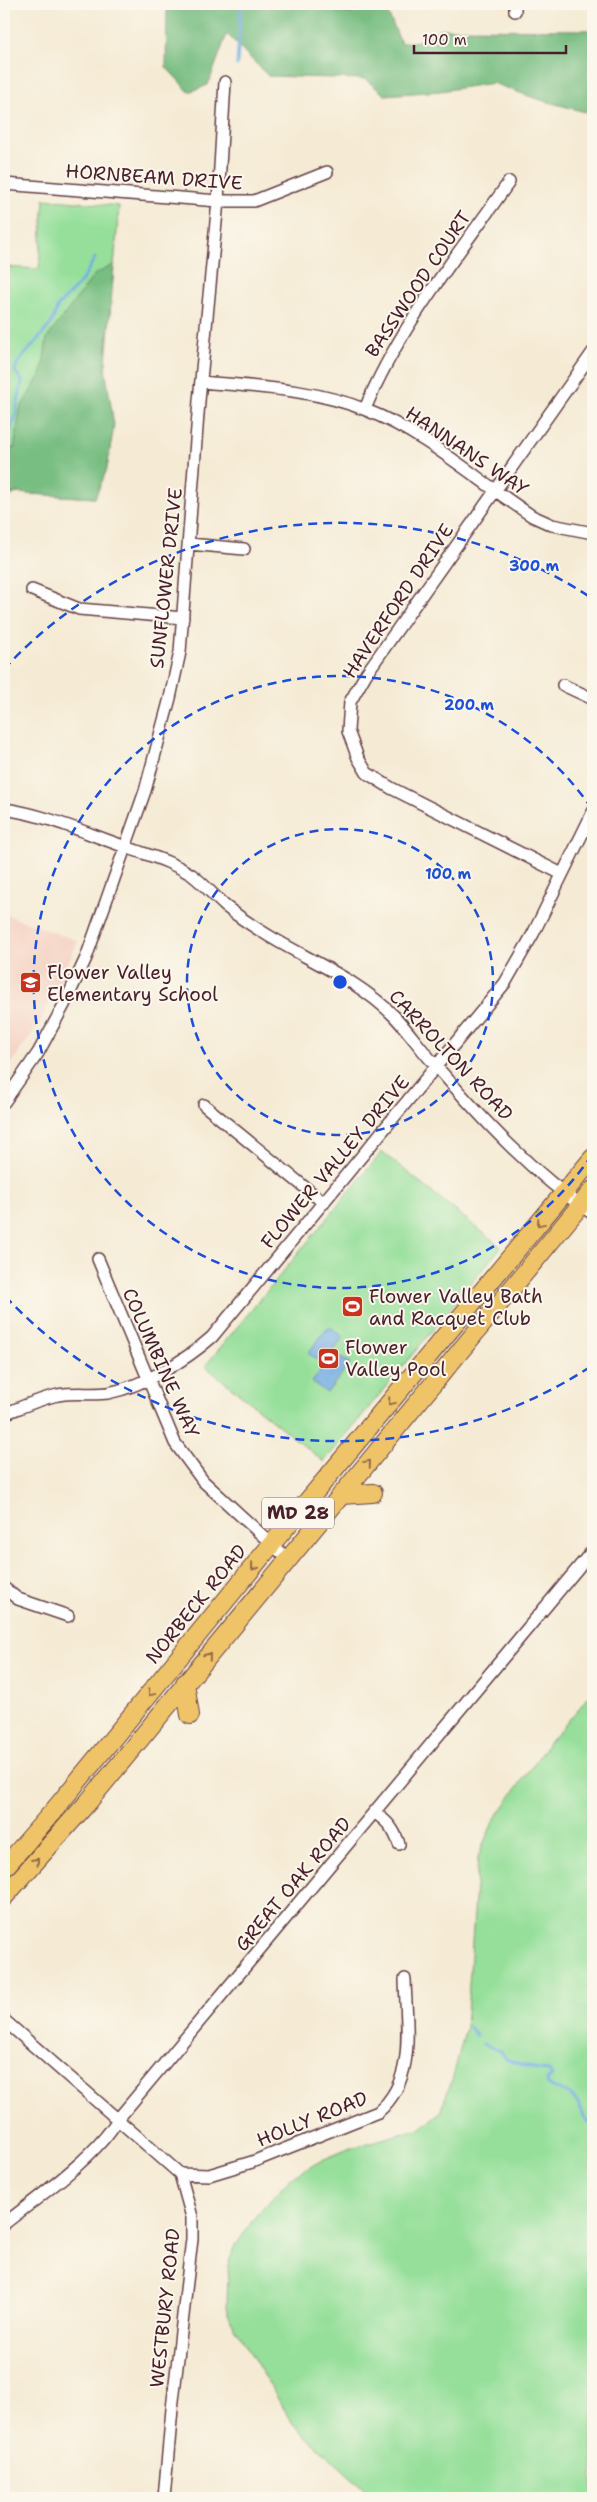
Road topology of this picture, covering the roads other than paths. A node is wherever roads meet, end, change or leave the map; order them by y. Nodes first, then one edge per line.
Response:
1 (226, 82) dead end
2 (327, 172) dead end
3 (509, 182) dead end
4 (4, 184) edge
5 (218, 201) junction
6 (593, 352) edge
7 (202, 382) junction
8 (365, 409) junction
9 (494, 491) junction
10 (593, 533) edge
11 (189, 544) junction
12 (244, 549) dead end
13 (32, 590) dead end
14 (182, 618) junction
15 (563, 686) dead end
16 (593, 700) edge
17 (4, 809) edge
18 (593, 812) edge
19 (126, 847) junction
20 (562, 874) junction
21 (436, 1067) junction
22 (4, 1102) edge
23 (204, 1105) dead end
24 (593, 1158) edge
25 (593, 1190) edge
26 (564, 1194) junction
27 (324, 1204) junction
28 (587, 1210) edge
29 (98, 1259) dead end
30 (147, 1379) junction
31 (4, 1414) edge
32 (373, 1493) dead end
33 (341, 1495) junction
34 (271, 1545) junction
35 (593, 1550) edge
36 (288, 1559) junction
37 (4, 1588) edge
38 (68, 1616) dead end
39 (186, 1684) junction
40 (190, 1715) dead end
41 (375, 1813) junction
42 (399, 1844) dead end
43 (4, 1868) edge
44 (4, 1897) edge
45 (406, 1979) dead end
46 (4, 2018) edge
47 (118, 2119) junction
48 (180, 2174) junction
49 (4, 2224) edge
50 (164, 2498) edge

1 - 5 street, SUNFLOWER DRIVE
2 - 5 street, HORNBEAM DRIVE
3 - 8 street, BASSWOOD COURT
4 - 5 street, HORNBEAM DRIVE
5 - 7 street, SUNFLOWER DRIVE
6 - 9 street, HAVERFORD DRIVE
7 - 8 street, HANNANS WAY
7 - 11 street, SUNFLOWER DRIVE
8 - 9 street, HANNANS WAY
9 - 10 street, HANNANS WAY
9 - 20 street, HAVERFORD DRIVE
11 - 12 street
11 - 14 street, SUNFLOWER DRIVE
13 - 14 street
14 - 19 street, SUNFLOWER DRIVE
15 - 16 street
17 - 19 street, CARROLTON ROAD
18 - 20 street, FLOWER VALLEY DRIVE
19 - 21 street, CARROLTON ROAD
19 - 22 street, SUNFLOWER DRIVE
20 - 21 street, FLOWER VALLEY DRIVE
21 - 26 street, CARROLTON ROAD
21 - 27 street, FLOWER VALLEY DRIVE
23 - 27 street
24 - 26 main road, NORBECK ROAD / MD 28
25 - 28 main road, MD 28
26 - 28 street, CARROLTON ROAD
26 -> 34 main road, NORBECK ROAD / MD 28
27 - 30 street, FLOWER VALLEY DRIVE
33 -> 28 main road, MD 28
29 - 30 street, COLUMBINE WAY
30 - 31 street, FLOWER VALLEY DRIVE
30 - 34 street, COLUMBINE WAY
32 - 33 main road
33 - 36 main road, MD 28
34 - 36 street, COLUMBINE WAY
34 -> 43 main road, NORBECK ROAD / MD 28
35 - 41 street, GREAT OAK ROAD
39 -> 36 main road, MD 28
37 - 38 street
39 - 40 main road
44 -> 39 main road, MD 28
41 - 42 street
41 - 47 street, GREAT OAK ROAD
45 - 48 street, HOLLY ROAD
46 - 47 street
47 - 48 street
47 - 49 street, GREAT OAK ROAD
48 - 50 street, WESTBURY ROAD

